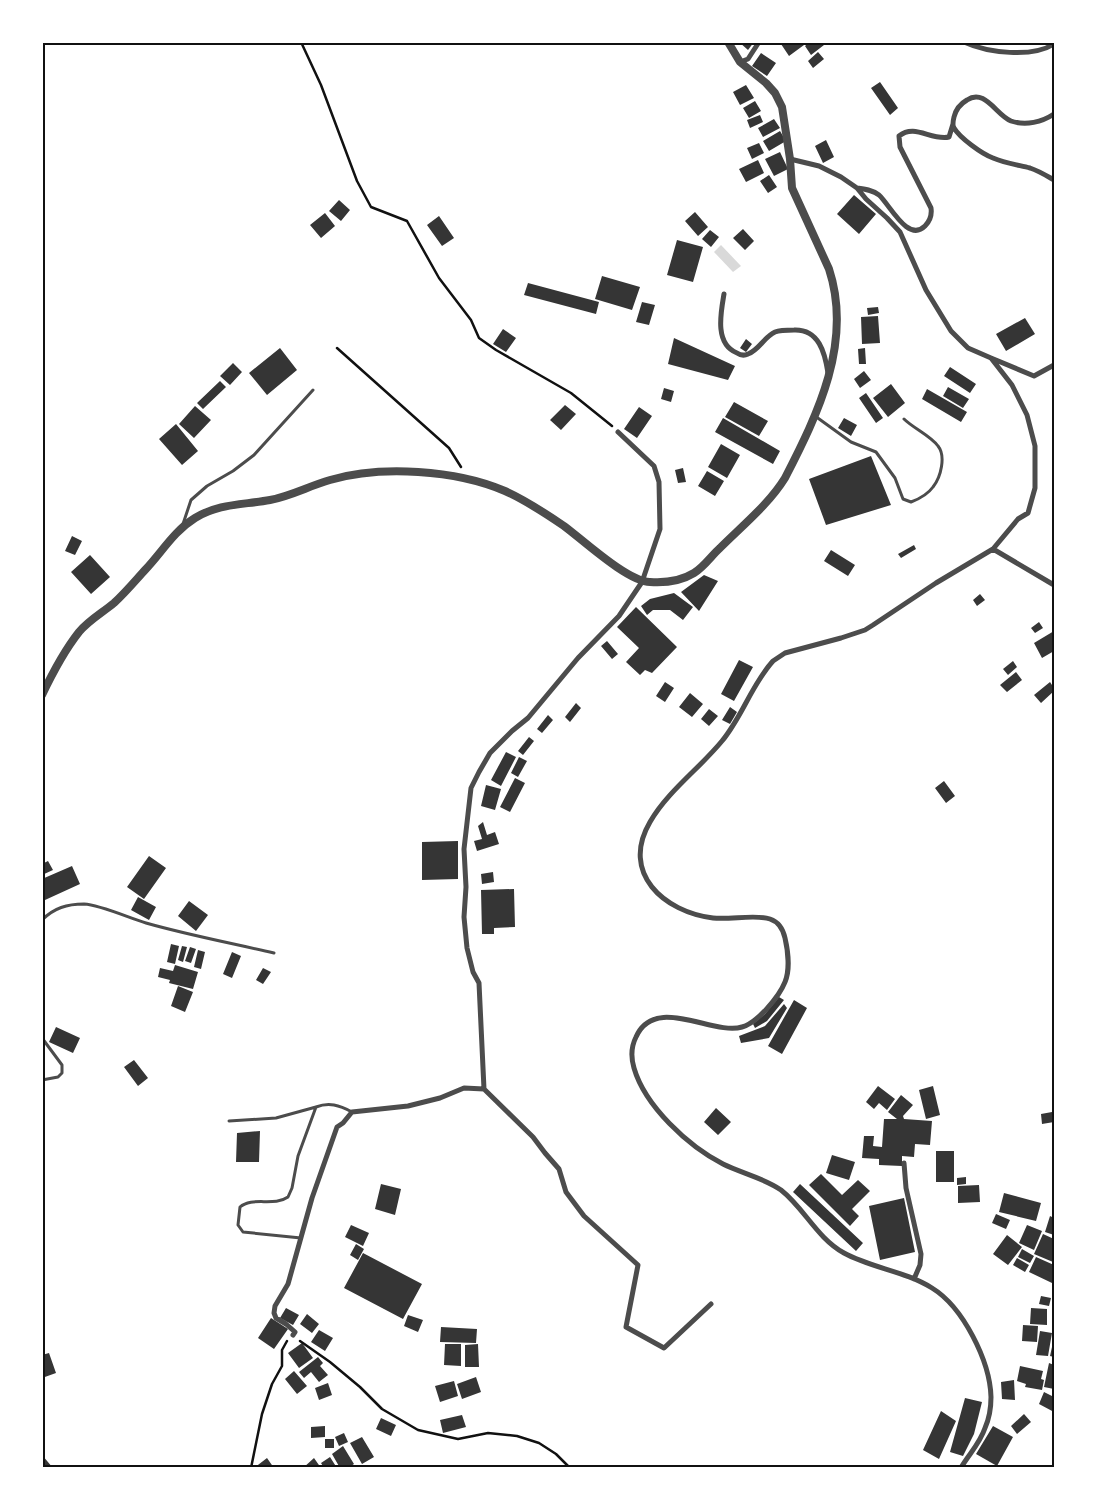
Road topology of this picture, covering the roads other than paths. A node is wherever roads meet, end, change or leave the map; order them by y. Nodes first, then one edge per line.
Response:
1 (728, 42) edge
2 (759, 42) edge
3 (964, 42) edge
4 (1054, 44) edge
5 (740, 62) junction
6 (1054, 114) edge
7 (953, 124) junction
8 (790, 159) junction
9 (1054, 180) edge
10 (857, 188) junction
11 (724, 294) dead end
12 (991, 358) junction
13 (1054, 365) edge
14 (828, 378) junction
15 (313, 390) dead end
16 (814, 415) junction
17 (904, 419) dead end
18 (618, 432) road end
19 (182, 526) junction
20 (993, 549) junction
21 (642, 582) junction
22 (1054, 585) edge
23 (42, 695) edge
24 (42, 920) edge
25 (274, 953) dead end
26 (42, 1038) edge
27 (42, 1080) edge
28 (484, 1089) junction
29 (316, 1108) junction
30 (352, 1112) junction
31 (229, 1121) dead end
32 (904, 1163) dead end
33 (301, 1238) junction
34 (914, 1279) junction
35 (711, 1304) dead end
36 (293, 1335) road end
37 (963, 1467) edge

1 - 5 street
2 - 5 street
3 - 4 street
5 - 8 street
6 - 7 street
7 - 9 street
7 - 10 street
8 - 10 street
8 - 14 street
10 - 12 street
11 - 14 street
12 - 13 street
12 - 20 street
14 - 16 street
15 - 19 lane
16 - 17 lane
16 - 21 street
18 - 21 street
19 - 21 street
19 - 23 street
20 - 22 street
20 - 34 street
21 - 28 street
24 - 25 lane
26 - 27 lane
28 - 30 street
28 - 35 street
29 - 30 lane
29 - 31 lane
29 - 33 lane
30 - 33 street
32 - 34 street
33 - 36 street
34 - 37 street

